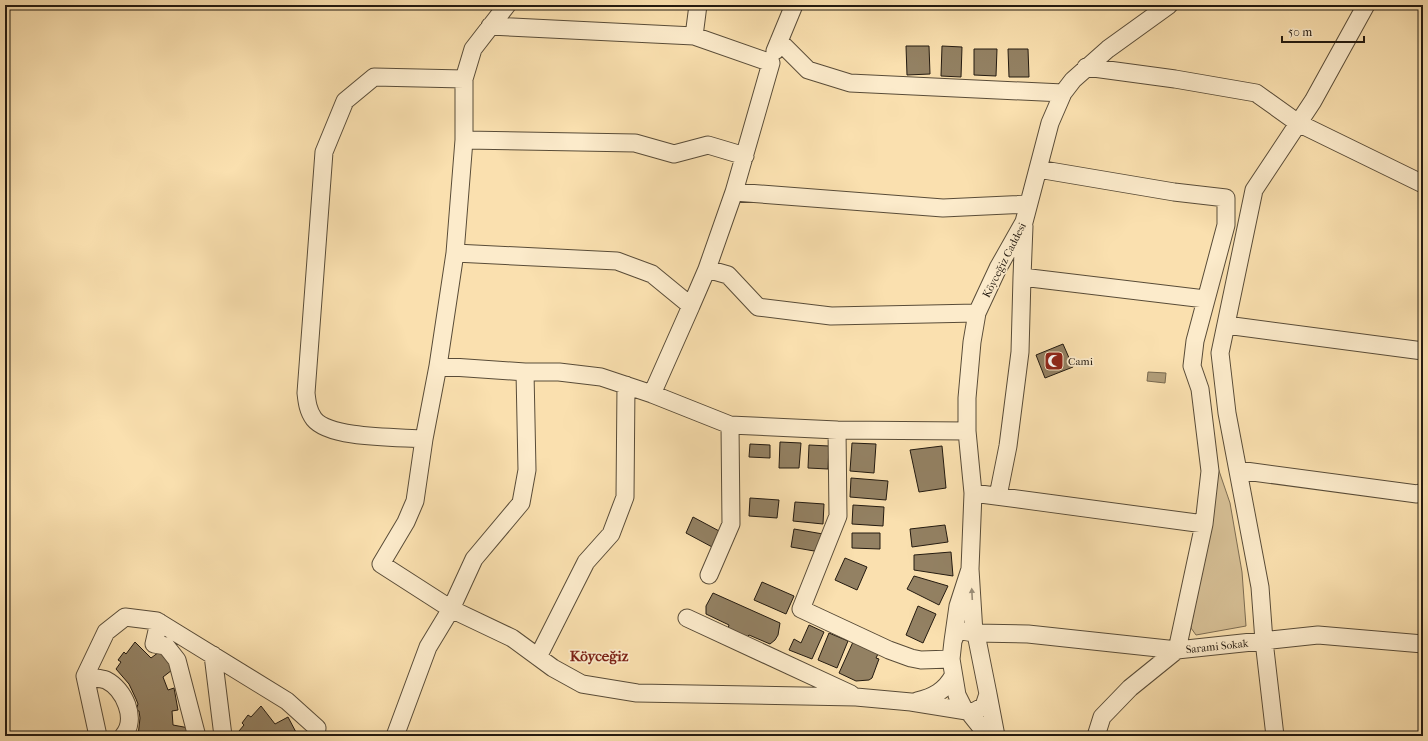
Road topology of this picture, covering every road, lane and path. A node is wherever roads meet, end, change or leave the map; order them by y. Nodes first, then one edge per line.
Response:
1 (507, 5) edge
2 (698, 5) edge
3 (794, 5) edge
4 (1169, 5) edge
5 (1366, 5) edge
6 (490, 26) junction
7 (694, 36) junction
8 (779, 41) junction
9 (771, 63) junction
10 (1086, 67) junction
11 (464, 79) junction
12 (1063, 93) junction
13 (1298, 124) junction
14 (464, 140) junction
15 (745, 156) junction
16 (1038, 169) junction
17 (1423, 184) edge
18 (734, 192) junction
19 (1226, 198) junction
20 (1251, 202) junction
21 (1028, 204) junction
22 (1024, 222) junction
23 (455, 253) junction
24 (707, 269) junction
25 (1022, 277) junction
26 (1205, 299) junction
27 (691, 306) junction
28 (977, 313) junction
29 (1226, 325) junction
30 (1423, 351) edge
31 (438, 366) junction
32 (525, 372) junction
33 (626, 385) junction
34 (652, 394) junction
35 (730, 425) junction
36 (837, 430) junction
37 (967, 431) junction
38 (424, 439) junction
39 (1238, 470) junction
40 (1423, 492) edge
41 (974, 493) junction
42 (998, 496) junction
43 (1204, 524) junction
44 (970, 569) junction
45 (709, 575) dead end
46 (452, 608) junction
47 (687, 618) dead end
48 (159, 622) junction
49 (974, 633) junction
50 (1011, 633) junction
51 (953, 641) junction
52 (1264, 642) junction
53 (1423, 644) edge
54 (1177, 650) junction
55 (213, 655) junction
56 (981, 656) junction
57 (538, 657) junction
58 (951, 658) junction
59 (85, 676) junction
60 (953, 676) junction
61 (988, 694) junction
62 (856, 697) junction
63 (911, 702) junction
64 (966, 710) junction
65 (98, 736) edge
66 (123, 736) edge
67 (195, 736) edge
68 (223, 736) edge
69 (316, 736) edge
70 (395, 736) edge
71 (988, 736) edge
72 (996, 736) edge
73 (1096, 736) edge
74 (1275, 736) edge

1 - 6 street
2 - 7 street
3 - 8 street
4 - 10 street, Köyceğiz Caddesi
5 - 13 street
6 - 7 street
6 - 11 street
7 - 9 street
8 - 9 street
8 - 12 street
9 - 15 street
10 - 12 street, Köyceğiz Caddesi
10 - 13 street
11 - 14 street
11 - 38 street
12 - 16 street, Köyceğiz Caddesi
13 - 17 street
13 - 20 street
14 - 15 street
14 - 23 street
15 - 18 street
16 - 19 street
16 - 21 street, Köyceğiz Caddesi
18 - 21 street
18 - 24 street
19 - 20 street
19 - 26 street
20 - 29 street
21 - 22 street, Köyceğiz Caddesi
22 - 25 street
22 - 28 street, Köyceğiz Caddesi
23 - 27 street
23 - 31 street
24 - 27 street
24 - 28 street
25 - 26 street
25 - 42 street
26 - 43 street
27 - 34 street
28 - 37 street, Köyceğiz Caddesi
29 - 30 street
29 - 39 street
31 - 32 street
31 - 38 street
32 - 33 street
32 - 46 street
33 - 34 street
33 - 57 street
34 - 35 street
35 - 36 street
35 - 45 street
36 - 37 street
36 - 58 street
37 - 41 street, Köyceğiz Caddesi
38 - 46 street
39 - 40 street
39 - 52 street
41 - 42 street
41 - 44 street, Köyceğiz Caddesi
42 - 43 street
43 - 54 street
49 -> 44 street, Köyceğiz Caddesi
44 - 51 street, Köyceğiz Caddesi
46 - 57 street
46 - 70 street
47 - 62 street
48 - 55 street
48 - 59 street
48 - 67 street
49 - 50 street, Sarami Sokak
49 - 51 street, Sarami Sokak
49 - 56 street, Köyceğiz Caddesi
50 - 54 street, Sarami Sokak
50 - 56 street
51 - 58 street, Köyceğiz Caddesi
52 - 53 street, Sarami Sokak
52 - 54 street, Sarami Sokak
52 - 74 street
54 - 73 street
55 - 68 street
55 - 69 street
56 - 61 street, Köyceğiz Caddesi
57 - 62 street
58 - 60 street, Köyceğiz Caddesi
59 - 65 street
59 - 66 street
60 - 63 street
60 - 64 street, Köyceğiz Caddesi
61 - 64 street
61 - 72 street
62 - 63 street
63 - 64 street
64 - 71 street

